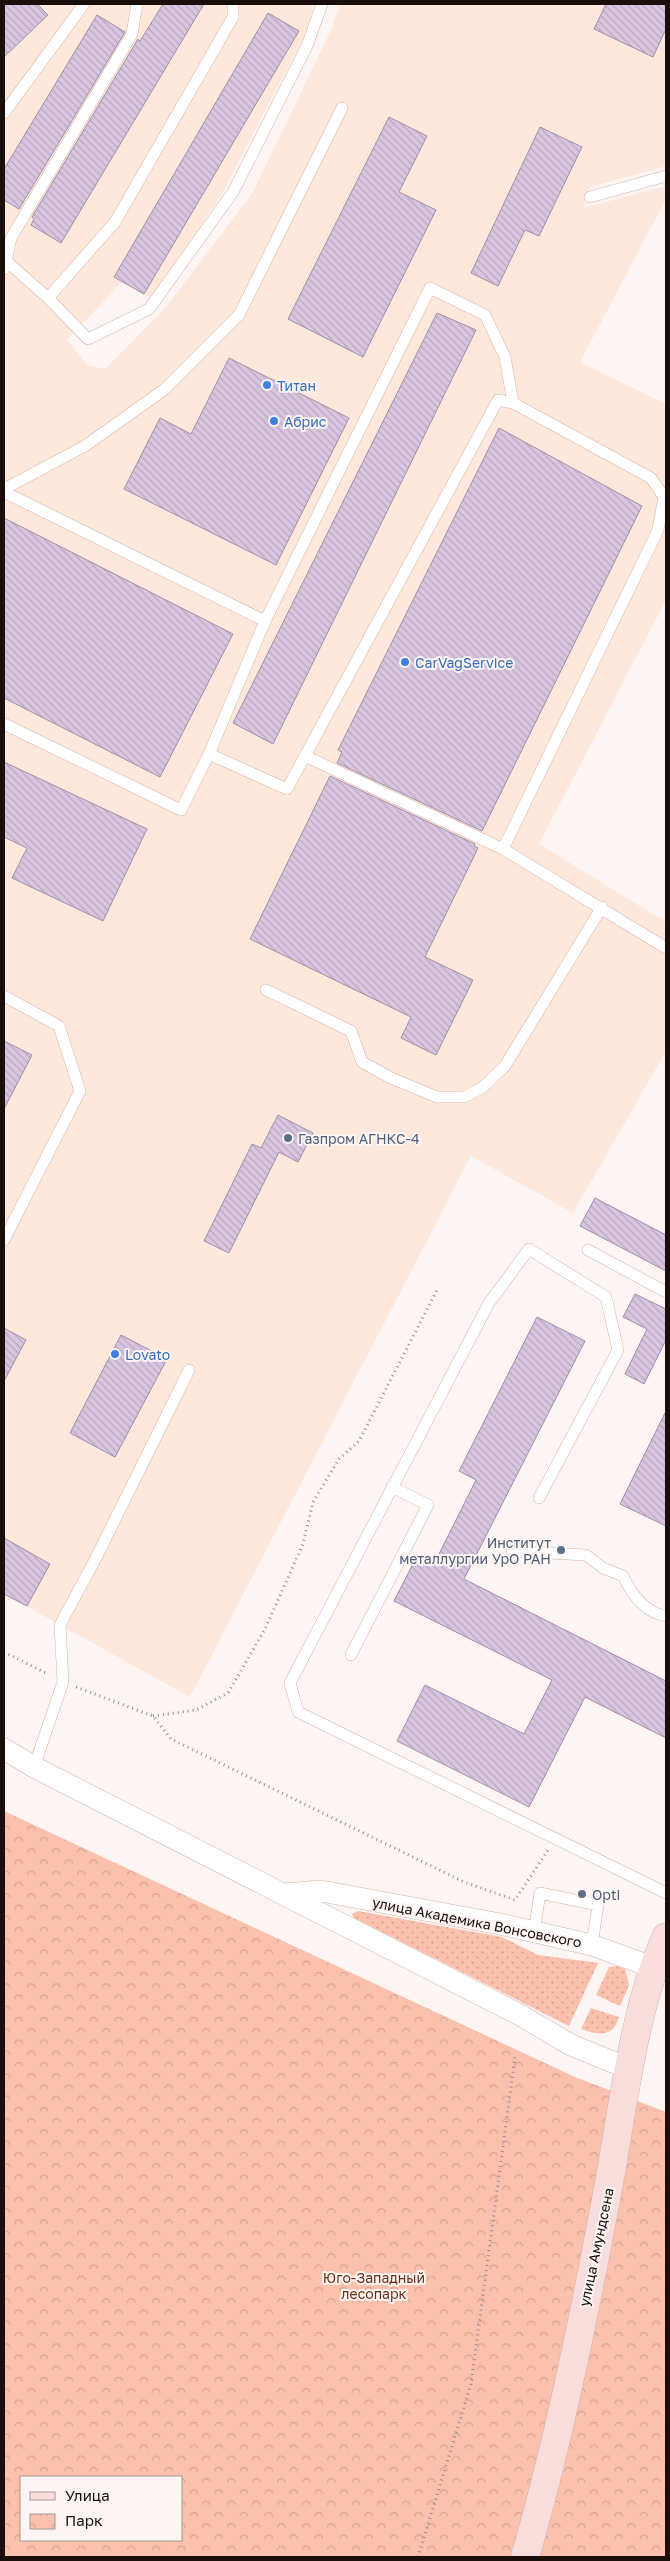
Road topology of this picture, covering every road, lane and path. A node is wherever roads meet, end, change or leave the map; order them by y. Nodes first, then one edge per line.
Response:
1 (84, 4) edge
2 (137, 4) edge
3 (233, 4) edge
4 (322, 4) edge
5 (342, 108) dead end
6 (4, 113) edge
7 (666, 176) edge
8 (590, 197) dead end
9 (4, 262) edge
10 (48, 298) junction
11 (513, 403) junction
12 (4, 490) edge
13 (265, 621) junction
14 (4, 724) edge
15 (209, 754) junction
16 (305, 756) junction
17 (503, 849) junction
18 (602, 907) junction
19 (666, 948) edge
20 (266, 990) dead end
21 (4, 996) edge
22 (4, 1240) edge
23 (588, 1250) dead end
24 (437, 1290) dead end
25 (666, 1292) edge
26 (190, 1370) dead end
27 (392, 1487) junction
28 (539, 1498) dead end
29 (512, 1551) dead end
30 (666, 1616) edge
31 (351, 1655) dead end
32 (107, 1698) dead end
33 (152, 1716) junction
34 (4, 1749) edge
35 (34, 1767) junction
36 (556, 1839) junction
37 (666, 1893) edge
38 (283, 1894) junction
39 (534, 1932) junction
40 (666, 1936) edge
41 (592, 1945) junction
42 (659, 1971) edge
43 (515, 2057) dead end
44 (630, 2069) junction
45 (418, 2557) edge
46 (525, 2557) edge

1 - 6 lane
2 - 9 lane
3 - 10 lane
4 - 10 lane
5 - 12 lane
7 - 8 lane
9 - 10 lane
11 - 13 lane
11 - 16 lane
11 - 17 lane
12 - 13 lane
13 - 15 lane
14 - 15 lane
15 - 16 lane
16 - 17 lane
17 - 18 lane
18 - 19 lane
18 - 20 lane
21 - 22 lane
23 - 25 lane
24 - 33 path
26 - 35 lane
27 - 28 lane
27 - 31 lane
27 - 36 lane
29 - 30 lane
32 - 33 path
33 - 36 path
34 - 35 street
35 - 38 street
36 - 37 lane
38 - 39 street, улица Академика Вонсовского
38 - 44 street
39 - 41 street, улица Академика Вонсовского
39 - 41 lane
40 - 42 main road, улица Амундсена
41 - 42 street, улица Академика Вонсовского
42 - 44 main road, улица Амундсена
43 - 45 path
44 - 46 main road, улица Амундсена

